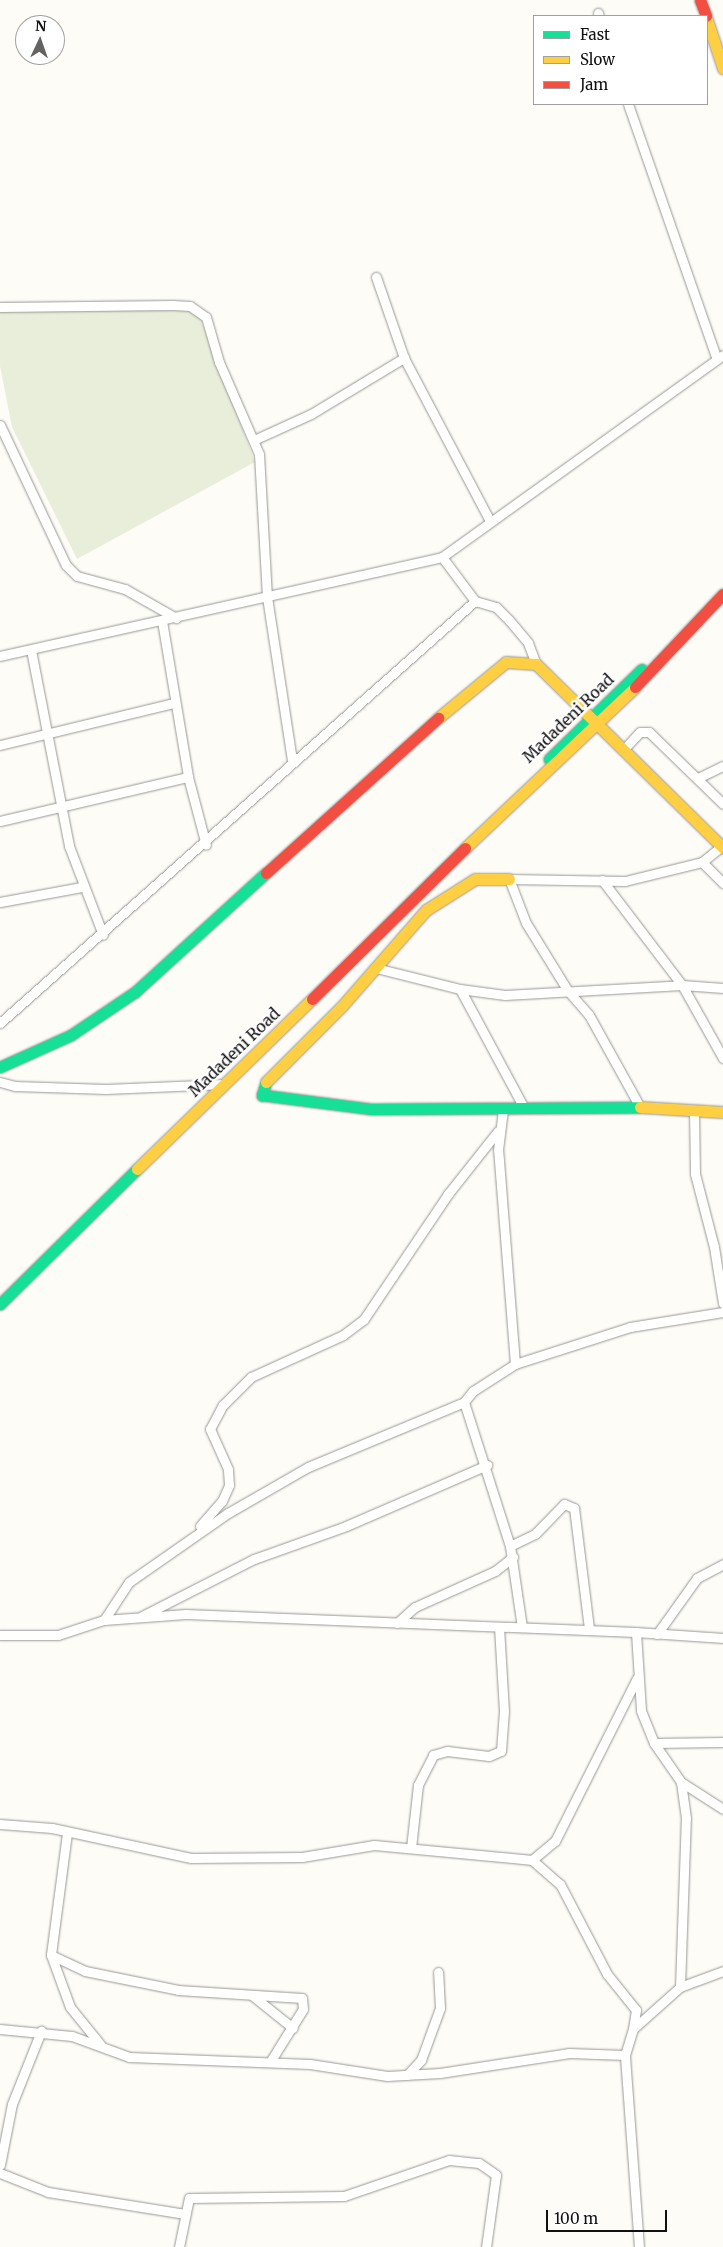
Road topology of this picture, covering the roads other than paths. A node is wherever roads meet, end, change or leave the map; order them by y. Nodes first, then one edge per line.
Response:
1 (700, 0) edge
2 (706, 15) edge
3 (708, 23) edge
4 (723, 68) edge
5 (628, 105) edge
6 (376, 277) dead end
7 (0, 307) edge
8 (720, 357) edge
9 (404, 358) junction
10 (0, 425) edge
11 (256, 439) junction
12 (490, 521) junction
13 (442, 557) junction
14 (723, 594) edge
15 (267, 597) junction
16 (475, 601) junction
17 (176, 618) junction
18 (162, 621) junction
19 (31, 650) junction
20 (0, 656) edge
21 (536, 664) junction
22 (174, 703) junction
23 (597, 720) junction
24 (48, 734) junction
25 (0, 745) edge
26 (624, 749) junction
27 (292, 761) junction
28 (723, 766) edge
29 (188, 777) junction
30 (700, 777) junction
31 (723, 804) edge
32 (61, 807) junction
33 (0, 821) edge
34 (206, 844) junction
35 (722, 847) edge
36 (702, 862) junction
37 (509, 879) junction
38 (602, 880) junction
39 (723, 883) edge
40 (82, 887) junction
41 (0, 902) edge
42 (103, 934) junction
43 (376, 968) junction
44 (682, 985) junction
45 (723, 988) edge
46 (460, 989) junction
47 (568, 991) junction
48 (0, 1023) edge
49 (723, 1058) edge
50 (0, 1067) edge
51 (0, 1082) edge
52 (224, 1084) junction
53 (640, 1107) junction
54 (524, 1108) junction
55 (503, 1110) junction
56 (694, 1110) junction
57 (723, 1112) edge
58 (498, 1131) junction
59 (719, 1246) edge
60 (723, 1302) edge
61 (0, 1304) edge
62 (723, 1312) edge
63 (515, 1364) junction
64 (464, 1402) junction
65 (487, 1465) junction
66 (189, 1537) junction
67 (510, 1546) junction
68 (513, 1558) junction
69 (723, 1564) edge
70 (142, 1616) junction
71 (104, 1620) junction
72 (397, 1623) junction
73 (499, 1627) junction
74 (522, 1627) junction
75 (589, 1628) junction
76 (636, 1632) junction
77 (656, 1634) junction
78 (0, 1635) edge
79 (723, 1638) edge
80 (637, 1678) junction
81 (723, 1742) edge
82 (654, 1744) junction
83 (681, 1782) junction
84 (723, 1809) edge
85 (0, 1824) edge
86 (67, 1833) junction
87 (411, 1848) junction
88 (532, 1860) junction
89 (51, 1955) junction
90 (723, 1971) edge
91 (438, 1972) dead end
92 (680, 1987) junction
93 (253, 1996) junction
94 (293, 2028) junction
95 (0, 2029) edge
96 (633, 2029) junction
97 (41, 2031) junction
98 (100, 2044) junction
99 (625, 2054) junction
100 (270, 2062) junction
101 (407, 2075) junction
102 (0, 2165) edge
103 (0, 2173) edge
104 (185, 2214) junction
105 (179, 2247) edge
106 (486, 2247) edge
107 (639, 2247) edge

1 - 2 street
3 - 4 street
5 - 8 street
6 - 9 street
7 - 11 street
8 - 12 street
9 - 11 street
9 - 12 street
10 - 17 street
11 - 15 street
12 - 13 street
13 - 15 street
13 - 16 street
14 - 23 street, Madadeni Road
15 - 17 street
15 - 27 street
16 - 21 street
16 - 27 street
17 - 18 street
18 - 19 street
18 - 22 street
19 - 20 street
19 - 24 street
21 - 23 street
21 - 50 street
22 - 24 street
22 - 29 street
23 - 26 street
23 - 52 street, Madadeni Road
24 - 25 street
24 - 32 street
26 - 30 street
26 - 35 street
27 - 34 street
28 - 30 street
29 - 32 street
29 - 34 street
30 - 31 street
32 - 33 street
32 - 40 street
34 - 42 street
35 - 36 street
36 - 38 street
36 - 39 street
37 - 38 street
37 - 43 street
37 - 47 street
38 - 44 street
40 - 41 street
40 - 42 street
42 - 48 street
43 - 46 street
43 - 55 street
44 - 45 street
44 - 47 street
44 - 49 street
46 - 47 street
46 - 54 street
47 - 53 street
51 - 52 street
52 - 61 street, Madadeni Road
53 - 54 street
53 - 56 street
54 - 55 street
55 - 58 street
56 - 57 street
56 - 59 street
58 - 63 street
58 - 66 street
59 - 60 street
62 - 63 street
63 - 64 street
64 - 65 street
64 - 66 street
65 - 67 street
65 - 70 street
66 - 71 street
67 - 68 street
67 - 75 street
68 - 72 street
68 - 74 street
69 - 77 street
70 - 71 street
70 - 72 street
71 - 78 street
72 - 73 street
73 - 74 street
73 - 87 street
74 - 75 street
75 - 76 street
76 - 77 street
76 - 80 street
77 - 79 street
80 - 82 street
80 - 88 street
81 - 82 street
82 - 83 street
83 - 84 street
83 - 92 street
85 - 86 street
86 - 87 street
86 - 89 street
87 - 88 street
88 - 96 street
89 - 93 street
89 - 98 street
90 - 92 street
91 - 101 street
92 - 96 street
93 - 94 street
93 - 94 street
94 - 100 street
95 - 97 street
96 - 99 street
97 - 98 street
97 - 102 street
98 - 100 street
99 - 101 street
99 - 107 street
100 - 101 street
103 - 104 street
104 - 105 street
104 - 106 street

